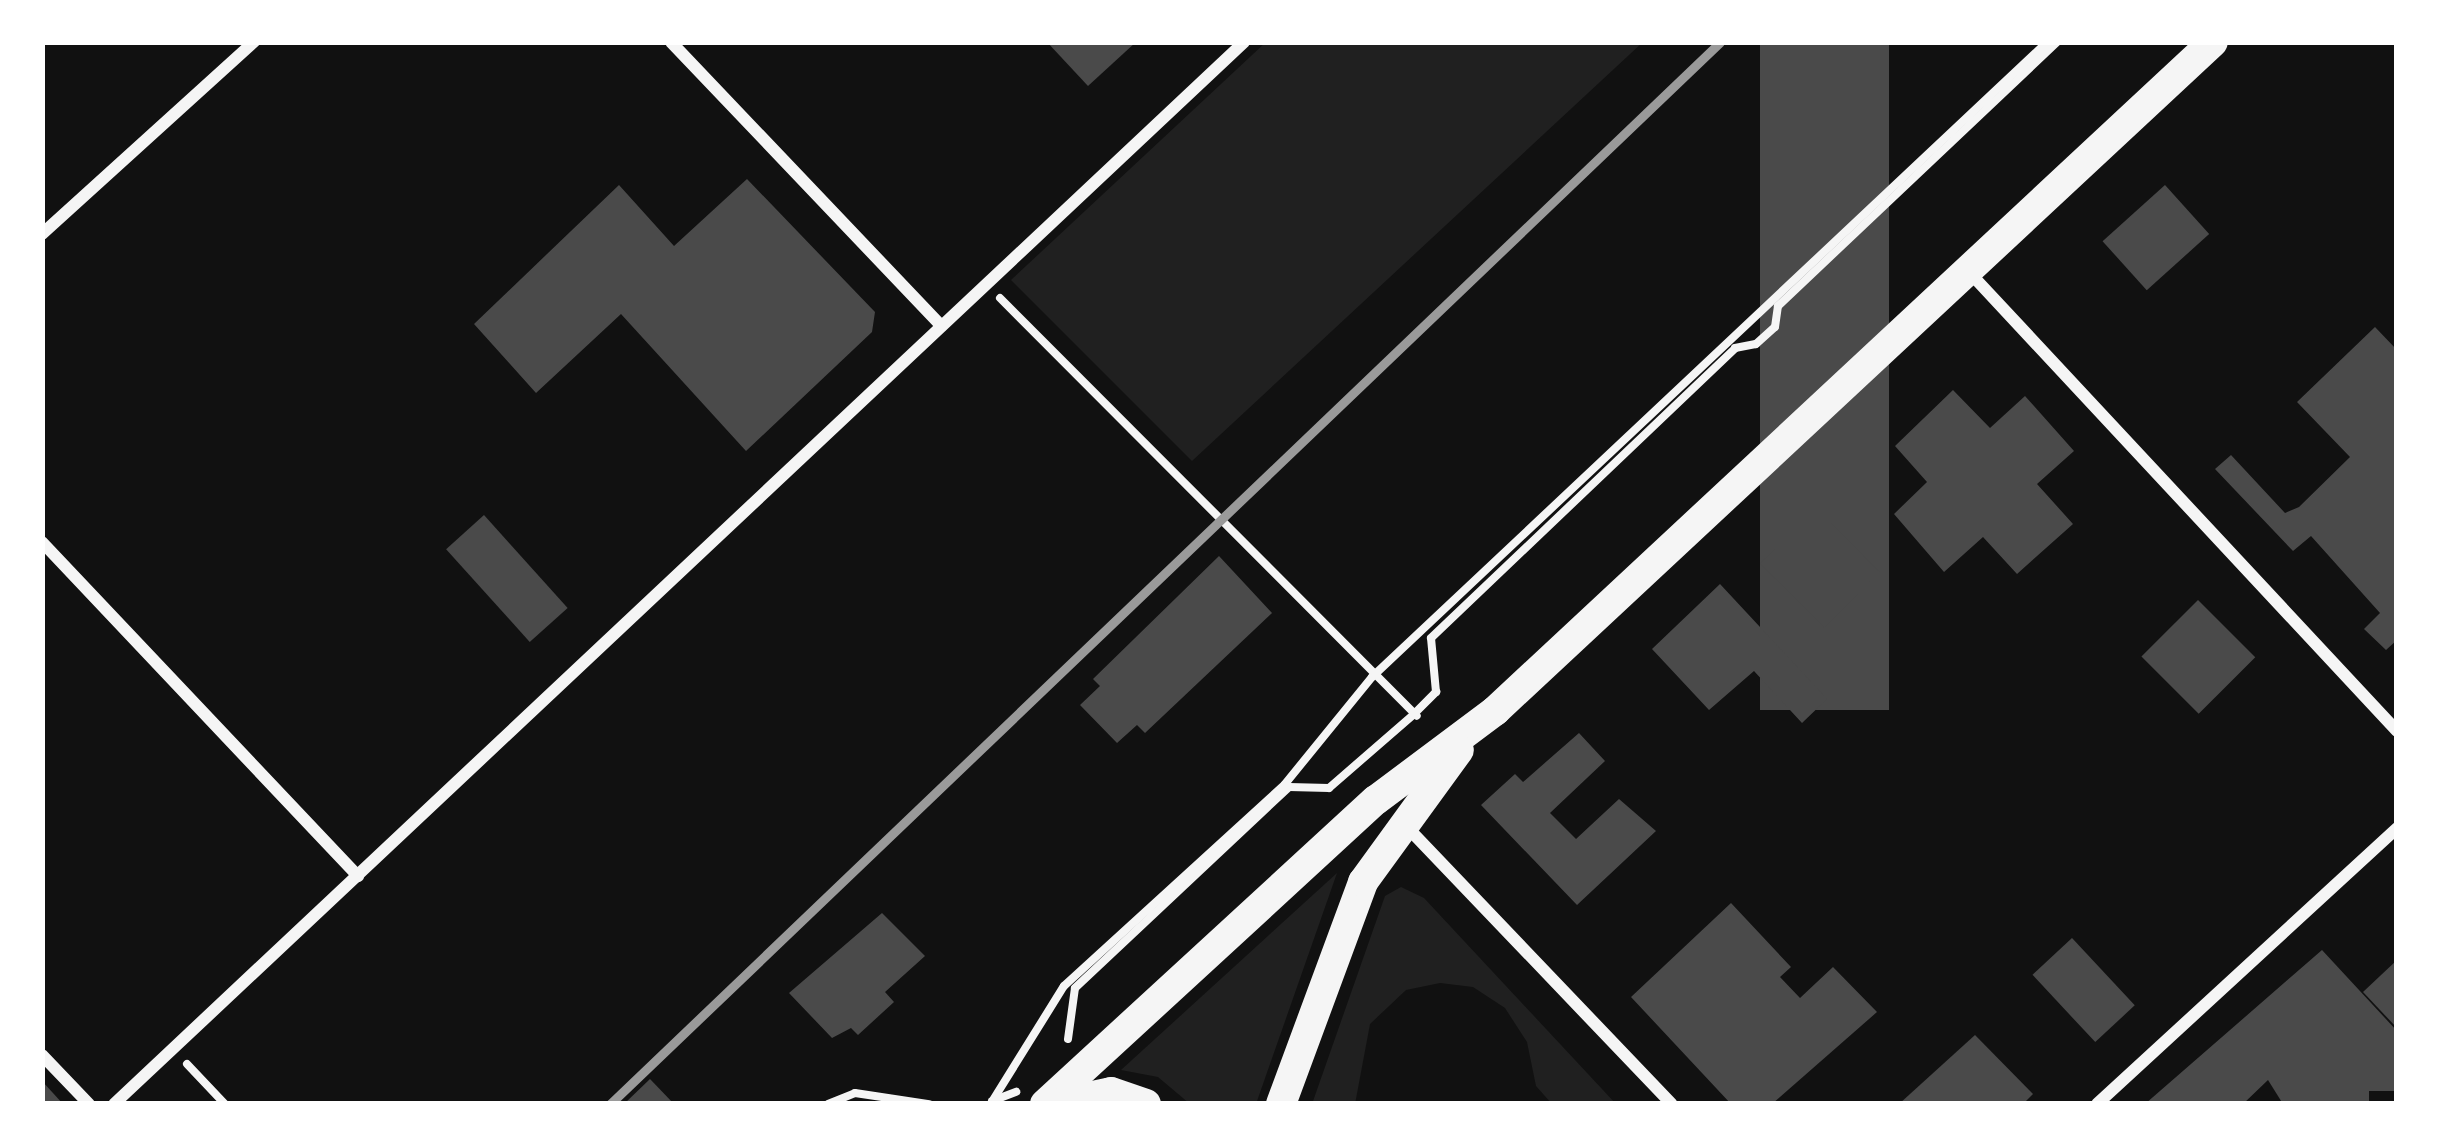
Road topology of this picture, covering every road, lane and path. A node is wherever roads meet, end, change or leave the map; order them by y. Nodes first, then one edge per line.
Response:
1 (254, 42) edge
2 (671, 42) edge
3 (1244, 42) edge
4 (2047, 42) edge
5 (2057, 42) edge
6 (2213, 42) edge
7 (42, 234) edge
8 (1969, 272) junction
9 (986, 285) junction
10 (941, 326) junction
11 (42, 542) edge
12 (1372, 677) junction
13 (1413, 715) junction
14 (2397, 731) edge
15 (1469, 735) junction
16 (1405, 825) junction
17 (2397, 828) edge
18 (358, 876) junction
19 (173, 1050) junction
20 (1054, 1054) dead end
21 (42, 1055) edge
22 (1035, 1094) edge
23 (990, 1102) edge
24 (89, 1104) edge
25 (114, 1104) edge
26 (226, 1104) edge
27 (828, 1104) edge
28 (929, 1104) edge
29 (1054, 1104) edge
30 (1146, 1104) edge
31 (1281, 1104) edge
32 (1672, 1104) edge
33 (2097, 1104) edge

1 - 7 street
2 - 10 street
3 - 9 street
4 - 12 path
5 - 13 path
6 - 8 main road
8 - 14 street
8 - 15 main road
9 - 10 street
9 - 12 path
10 - 18 street
11 - 18 street
12 - 13 path
12 - 23 path
13 - 15 path
13 - 20 path
15 - 16 main road
15 - 22 main road
16 - 31 main road
16 - 32 street
17 - 33 street
18 - 19 street
19 - 25 street
19 - 26 path
21 - 24 street
22 - 23 path
27 - 28 path
29 - 30 main road

